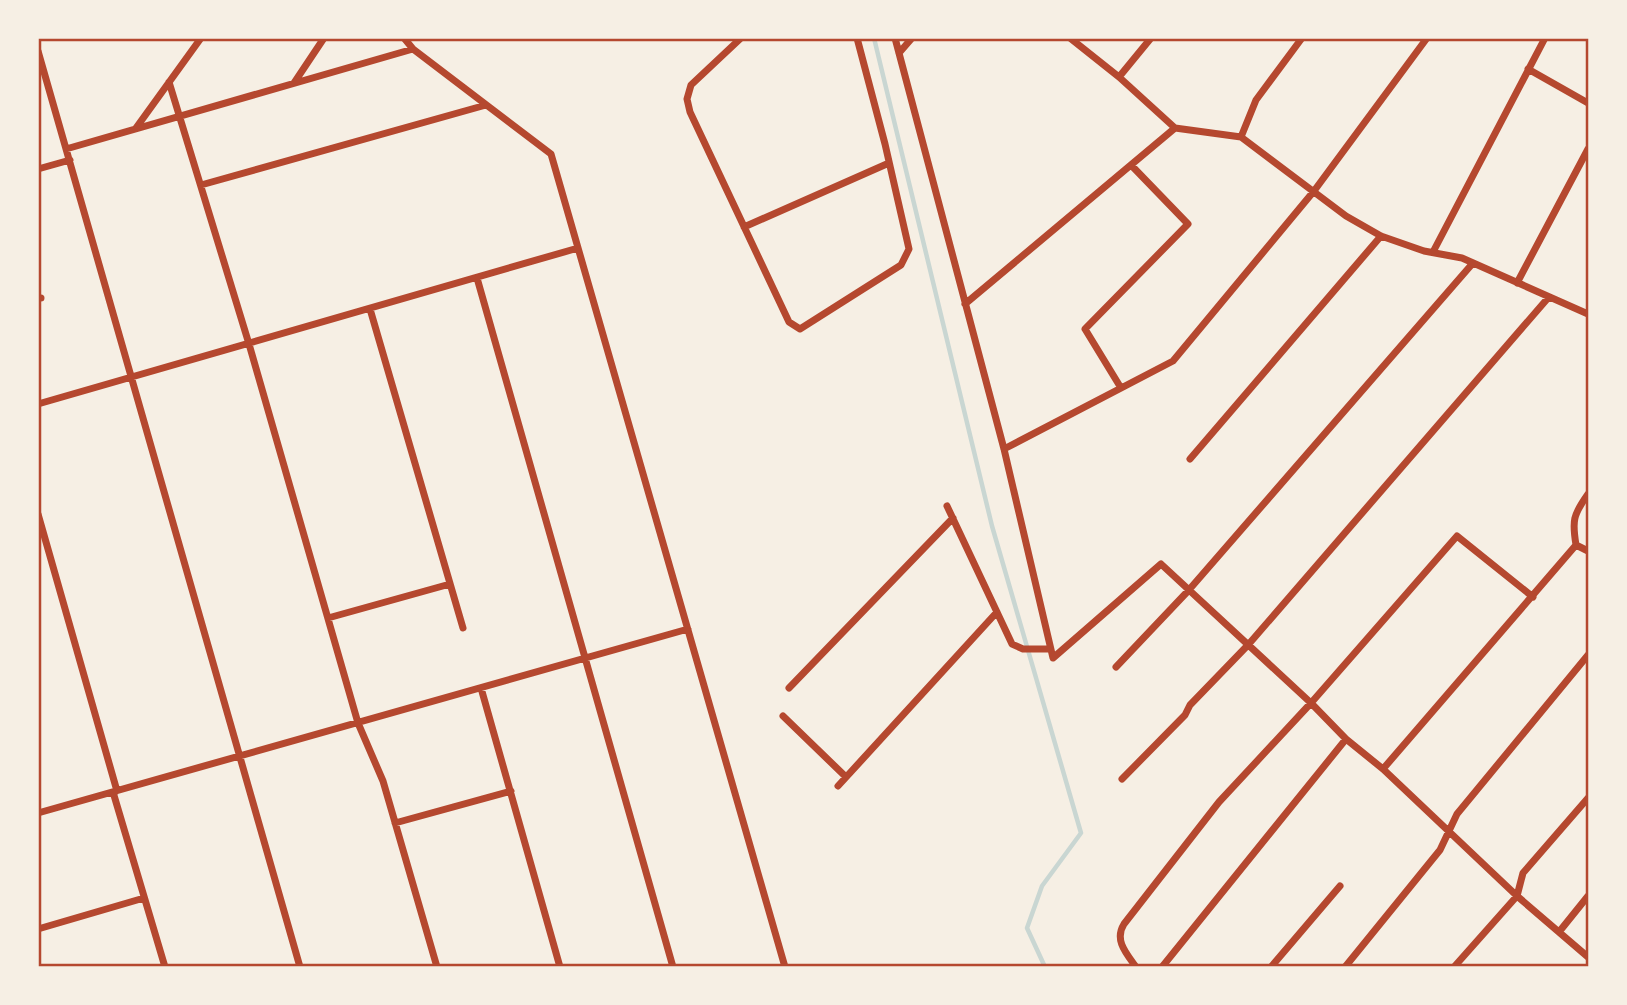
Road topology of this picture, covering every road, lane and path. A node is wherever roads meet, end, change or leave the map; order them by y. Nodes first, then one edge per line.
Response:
1 (201, 38) edge
2 (324, 38) edge
3 (404, 38) edge
4 (741, 38) edge
5 (857, 38) edge
6 (895, 38) edge
7 (912, 38) edge
8 (1070, 38) edge
9 (1151, 38) edge
10 (1302, 38) edge
11 (1427, 38) edge
12 (1545, 38) edge
13 (414, 49) junction
14 (38, 51) edge
15 (899, 53) junction
16 (1528, 69) junction
17 (1119, 77) junction
18 (169, 82) junction
19 (293, 83) junction
20 (1588, 103) edge
21 (486, 105) junction
22 (179, 116) junction
23 (136, 128) junction
24 (1175, 128) junction
25 (1241, 138) junction
26 (66, 149) junction
27 (1588, 149) edge
28 (69, 160) junction
29 (889, 163) junction
30 (1131, 165) junction
31 (38, 169) edge
32 (201, 185) junction
33 (1314, 191) junction
34 (744, 227) junction
35 (1381, 236) junction
36 (578, 248) junction
37 (1433, 252) junction
38 (1472, 262) junction
39 (477, 278) junction
40 (1517, 283) junction
41 (1548, 298) junction
42 (965, 304) junction
43 (370, 309) junction
44 (1588, 314) edge
45 (249, 344) junction
46 (132, 378) junction
47 (1121, 388) junction
48 (38, 404) edge
49 (1004, 449) junction
50 (1190, 458) dead end
51 (1588, 494) edge
52 (947, 506) dead end
53 (38, 514) edge
54 (953, 518) junction
55 (1576, 545) junction
56 (1588, 551) edge
57 (450, 584) junction
58 (1188, 592) junction
59 (1533, 597) junction
60 (997, 612) junction
61 (328, 618) junction
62 (463, 628) dead end
63 (688, 629) junction
64 (1248, 645) junction
65 (1050, 649) junction
66 (1588, 655) edge
67 (585, 658) junction
68 (1116, 667) dead end
69 (481, 688) junction
70 (789, 688) dead end
71 (1311, 703) junction
72 (783, 716) dead end
73 (358, 723) junction
74 (1346, 739) junction
75 (240, 756) junction
76 (1383, 769) junction
77 (846, 777) junction
78 (1122, 779) dead end
79 (838, 786) dead end
80 (511, 791) junction
81 (115, 792) junction
82 (1588, 798) edge
83 (38, 813) edge
84 (395, 823) junction
85 (1448, 831) junction
86 (1340, 886) dead end
87 (1517, 896) junction
88 (1588, 896) edge
89 (144, 898) junction
90 (38, 929) edge
91 (1559, 932) junction
92 (1588, 957) edge
93 (164, 967) edge
94 (300, 967) edge
95 (437, 967) edge
96 (560, 967) edge
97 (673, 967) edge
98 (785, 967) edge
99 (1136, 967) edge
100 (1161, 967) edge
101 (1271, 967) edge
102 (1345, 967) edge
103 (1454, 967) edge

1 - 18 street
2 - 19 street
3 - 13 street
4 - 34 street
5 - 29 street
6 - 15 street
7 - 15 street
8 - 17 street
9 - 17 street
10 - 25 street
11 - 33 street
12 - 16 street
13 - 19 street
13 - 21 street
14 - 26 street
15 - 42 street
16 - 20 street
16 - 37 street
17 - 24 street
18 - 22 street
18 - 23 street
19 - 22 street
21 - 32 street
21 - 36 street
22 - 23 street
22 - 32 street
23 - 26 street
24 - 25 street
24 - 30 street
25 - 33 street
26 - 28 street
27 - 40 street
28 - 31 street
28 - 46 street
29 - 34 street
29 - 34 street
30 - 42 street
30 - 47 street
32 - 45 street
33 - 35 street
33 - 47 street
35 - 37 street
35 - 50 street
36 - 39 street
36 - 63 street
37 - 38 street
38 - 40 street
38 - 58 street
39 - 43 street
39 - 67 street
40 - 41 street
41 - 44 street
41 - 64 street
42 - 49 street
43 - 45 street
43 - 57 street
45 - 46 street
45 - 61 street
46 - 48 street
46 - 75 street
47 - 49 street
49 - 65 street
51 - 55 street
52 - 54 street
53 - 81 street
54 - 60 street
54 - 70 street
55 - 56 street
55 - 59 street
57 - 61 street
57 - 62 street
58 - 64 street
58 - 65 street
58 - 68 street
59 - 71 street
59 - 76 street
60 - 65 street
60 - 77 street
61 - 73 street
63 - 67 street
63 - 98 street
64 - 71 street
64 - 78 street
66 - 85 street
67 - 69 street
67 - 97 street
69 - 73 street
69 - 80 street
71 - 74 street
71 - 99 street
72 - 77 street
73 - 75 street
73 - 84 street
74 - 76 street
74 - 100 street
75 - 81 street
75 - 94 street
76 - 85 street
77 - 79 street
80 - 84 street
80 - 96 street
81 - 83 street
81 - 89 street
82 - 87 street
84 - 95 street
85 - 87 street
85 - 102 street
86 - 101 street
87 - 91 street
87 - 103 street
88 - 91 street
89 - 90 street
89 - 93 street
91 - 92 street

